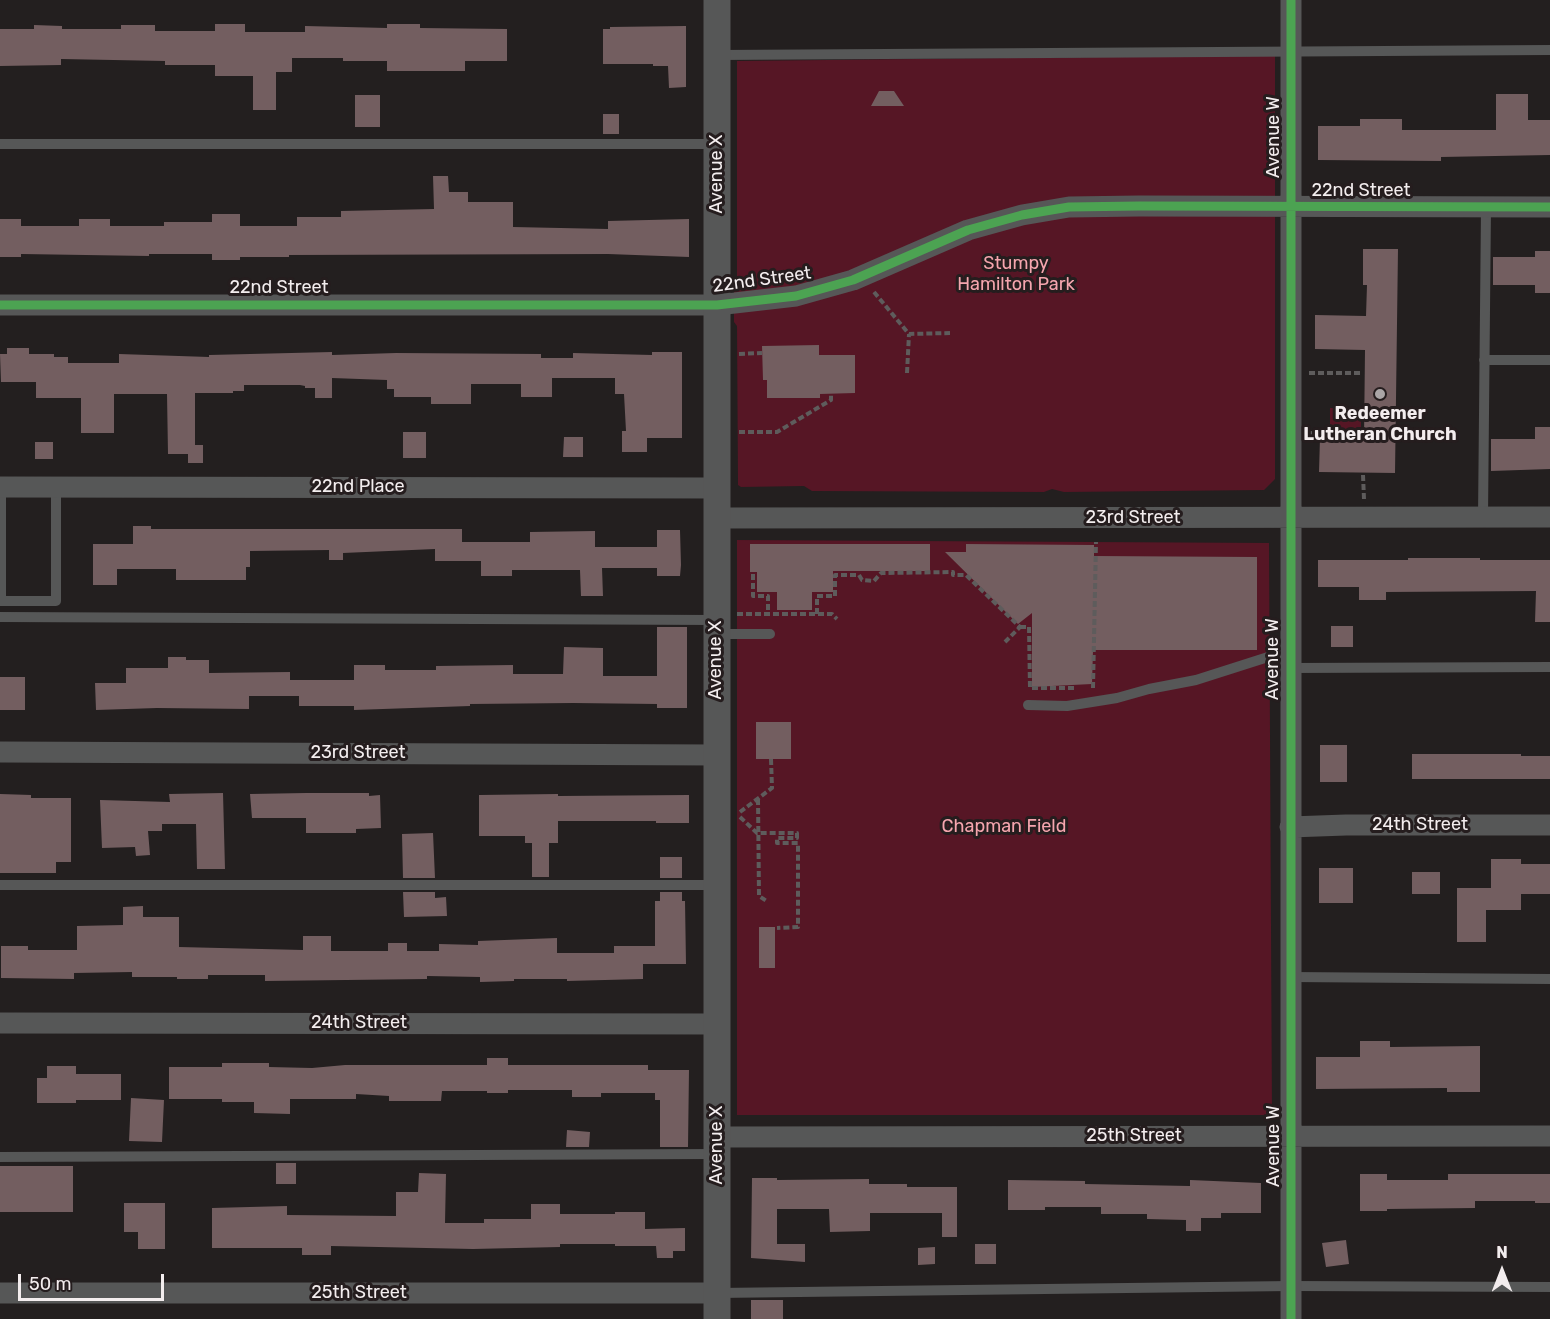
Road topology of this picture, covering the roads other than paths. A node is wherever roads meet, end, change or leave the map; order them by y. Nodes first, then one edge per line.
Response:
1 (717, 0) edge
2 (1291, 0) edge
3 (1550, 50) edge
4 (1291, 52) junction
5 (717, 54) junction
6 (0, 144) edge
7 (717, 144) junction
8 (1290, 207) junction
9 (1486, 207) junction
10 (1550, 207) edge
11 (0, 305) edge
12 (717, 305) junction
13 (1484, 360) junction
14 (1550, 360) edge
15 (0, 487) edge
16 (56, 487) junction
17 (716, 488) junction
18 (1483, 517) junction
19 (1550, 517) edge
20 (716, 518) junction
21 (1290, 518) junction
22 (0, 617) edge
23 (723, 623) junction
24 (770, 634) dead end
25 (1290, 660) junction
26 (1550, 668) edge
27 (1028, 705) dead end
28 (0, 752) edge
29 (717, 755) junction
30 (1550, 825) edge
31 (1290, 827) junction
32 (0, 885) edge
33 (717, 885) junction
34 (1290, 977) junction
35 (1550, 979) edge
36 (0, 1023) edge
37 (717, 1024) junction
38 (1290, 1136) junction
39 (1550, 1136) edge
40 (717, 1146) junction
41 (0, 1157) edge
42 (1291, 1286) junction
43 (1550, 1287) edge
44 (0, 1293) edge
45 (717, 1306) edge
46 (1291, 1319) edge

1 - 5 street, Avenue X
2 - 4 street, Avenue W
3 - 4 lane
4 - 5 lane
4 - 8 street, Avenue W
5 - 7 street, Avenue X
6 - 7 lane
7 - 12 street, Avenue X
8 - 9 street, 22nd Street
8 - 12 street, 22nd Street
8 - 21 street, Avenue W
9 - 10 street, 22nd Street
9 - 13 lane
11 - 12 street, 22nd Street
12 - 17 street, Avenue X
13 - 14 lane
13 - 18 lane
15 - 16 street, 22nd Place
15 - 16 lane
16 - 17 street, 22nd Place
17 - 20 street, Avenue X
18 - 19 street, 23rd Street
18 - 21 street, 23rd Street
20 - 21 street, 23rd Street
20 - 23 street, Avenue X
21 - 25 street, Avenue W
22 - 23 lane
23 - 24 lane
23 - 29 street, Avenue X
25 - 26 lane
25 - 27 lane
25 - 31 street, Avenue W
28 - 29 street, 23rd Street
29 - 33 street, Avenue X
30 - 31 street, 24th Street
31 - 34 street, Avenue W
32 - 33 lane
33 - 37 street, Avenue X
34 - 35 lane
34 - 38 street, Avenue W
36 - 37 street, 24th Street
37 - 40 street, Avenue X
38 - 39 street, 25th Street
38 - 40 street, 25th Street
38 - 42 street, Avenue W
40 - 41 lane
40 - 45 street, Avenue X
42 - 43 lane
42 - 45 lane
42 - 46 street, Avenue W
44 - 45 street, 25th Street

